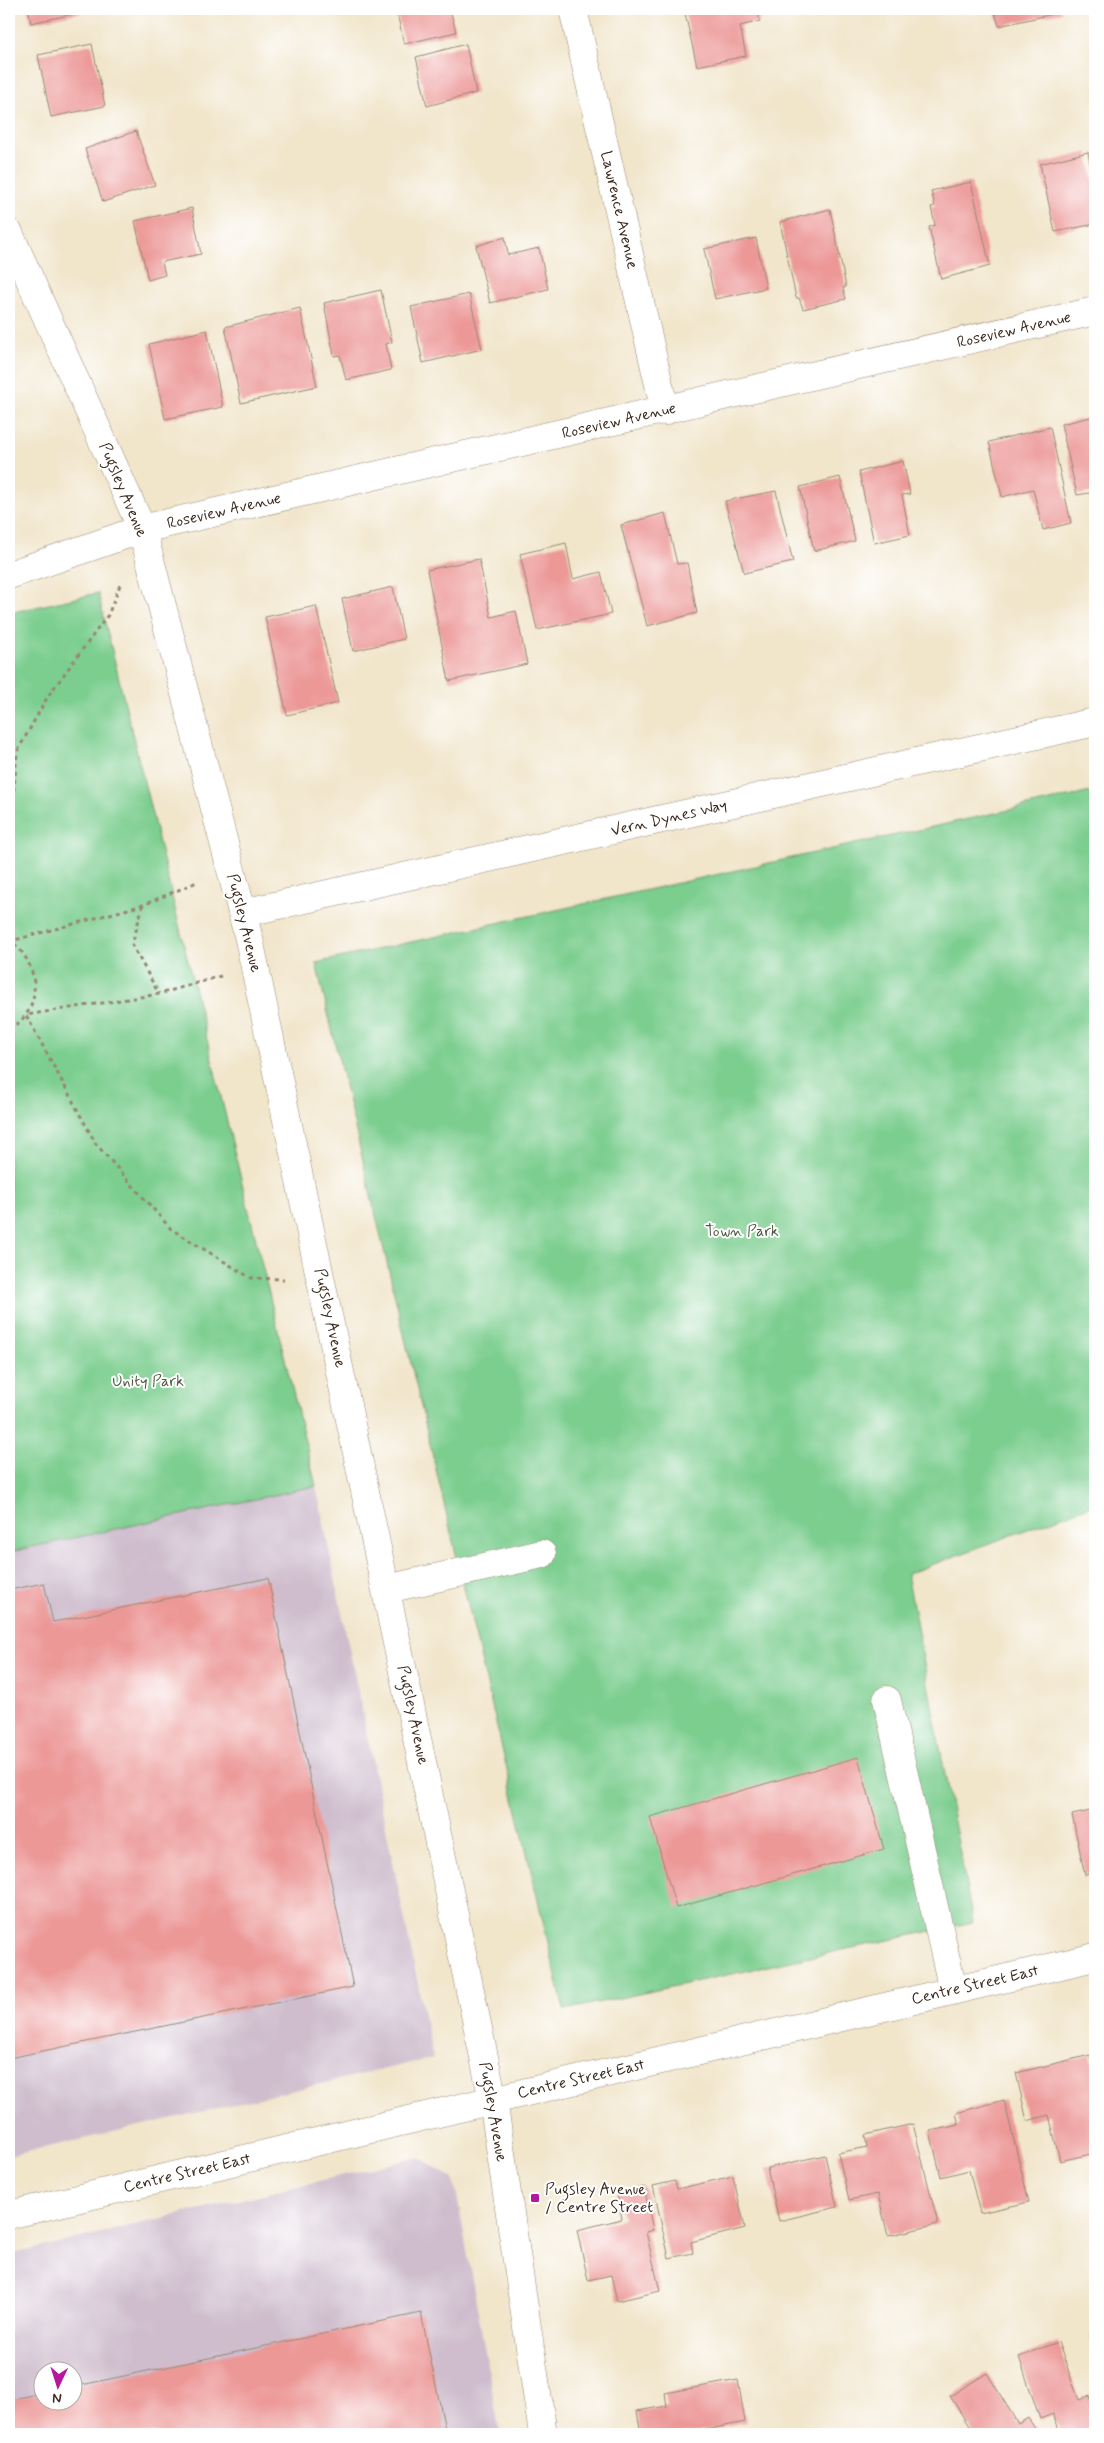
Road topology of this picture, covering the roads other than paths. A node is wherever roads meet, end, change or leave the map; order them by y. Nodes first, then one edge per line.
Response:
1 (573, 9) edge
2 (9, 233) edge
3 (1095, 311) edge
4 (665, 411) junction
5 (142, 529) junction
6 (9, 574) edge
7 (1095, 722) edge
8 (243, 913) junction
9 (542, 1554) dead end
10 (387, 1589) junction
11 (887, 1700) dead end
12 (1095, 1957) edge
13 (953, 1990) junction
14 (493, 2100) junction
15 (9, 2215) edge
16 (543, 2434) edge

1 - 4 street, Lawrence Avenue
2 - 5 street, Pugsley Avenue
3 - 4 street, Roseview Avenue
4 - 5 street, Roseview Avenue
5 - 6 street, Roseview Avenue
5 - 8 street, Pugsley Avenue
7 - 8 street, Vern Dynes Way
8 - 10 street, Pugsley Avenue
9 - 10 street
10 - 14 street, Pugsley Avenue
11 - 13 street
12 - 13 street, Centre Street East
13 - 14 street, Centre Street East
14 - 15 street, Centre Street East
14 - 16 street, Pugsley Avenue

